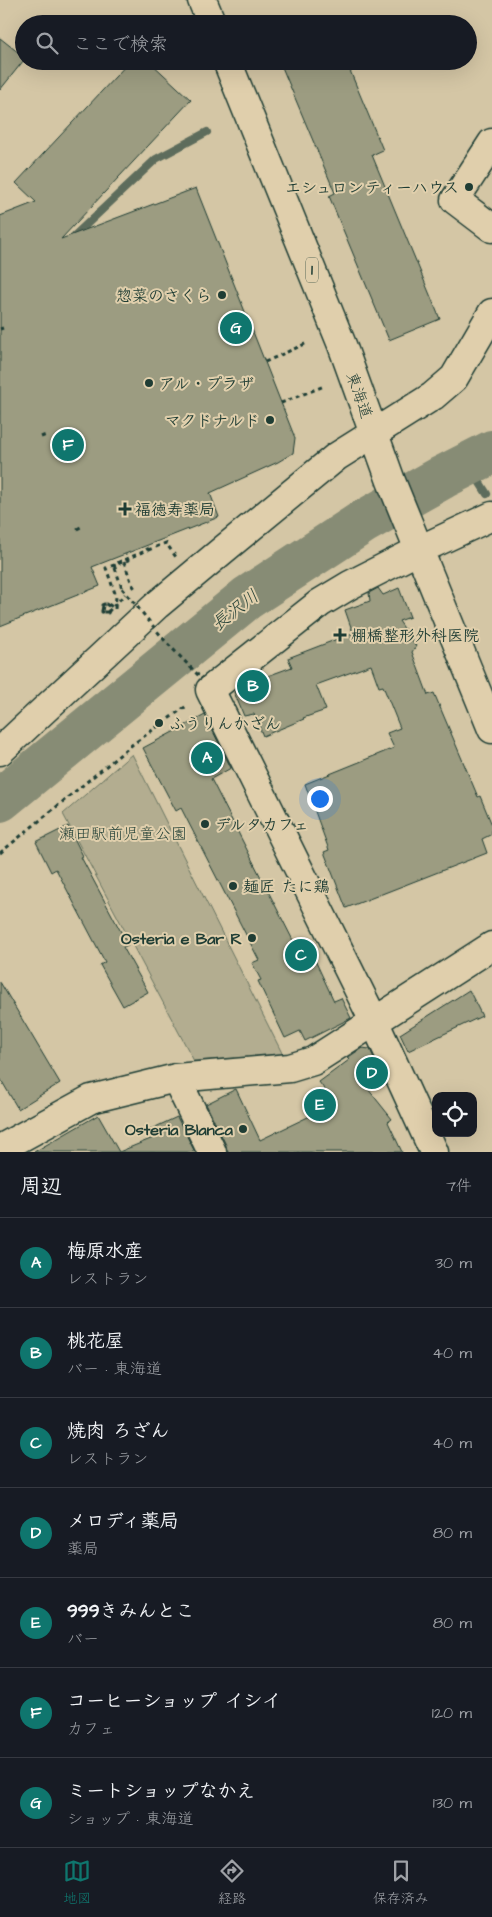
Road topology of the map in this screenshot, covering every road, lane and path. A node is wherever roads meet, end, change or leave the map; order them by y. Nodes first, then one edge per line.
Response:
1 (202, 0) edge
2 (208, 15) edge
3 (231, 70) edge
4 (492, 143) edge
5 (492, 228) edge
6 (492, 314) edge
7 (307, 342) dead end
8 (265, 362) dead end
9 (324, 386) dead end
10 (282, 404) dead end
11 (374, 433) junction
12 (46, 435) dead end
13 (41, 437) dead end
14 (492, 516) edge
15 (83, 526) dead end
16 (77, 529) dead end
17 (146, 546) dead end
18 (148, 550) junction
19 (419, 550) junction
20 (126, 554) dead end
21 (178, 560) dead end
22 (124, 562) junction
23 (132, 584) dead end
24 (126, 594) junction
25 (206, 684) junction
26 (492, 729) edge
27 (0, 751) edge
28 (0, 853) edge
29 (492, 946) edge
30 (375, 1022) junction
31 (176, 1078) junction
32 (5, 1149) edge
33 (212, 1152) edge
34 (434, 1152) edge

1 - 2 main road
3 - 11 main road, 東海道 / 1
4 - 5 main road
6 - 11 main road
7 - 8 path
9 - 10 path
11 - 19 main road, 東海道 / 1
11 - 27 main road
12 - 13 path
14 - 19 main road
15 - 16 path
17 - 18 path, bridge
18 - 21 path
18 - 24 path, bridge
19 - 25 main road
19 - 26 main road, 東海道 / 1
20 - 22 path
22 - 23 path
22 - 24 path, bridge
24 - 25 path, bridge
25 - 28 path
25 - 30 main road
29 - 30 main road
30 - 31 main road
30 - 34 main road
31 - 32 main road
31 - 33 main road

